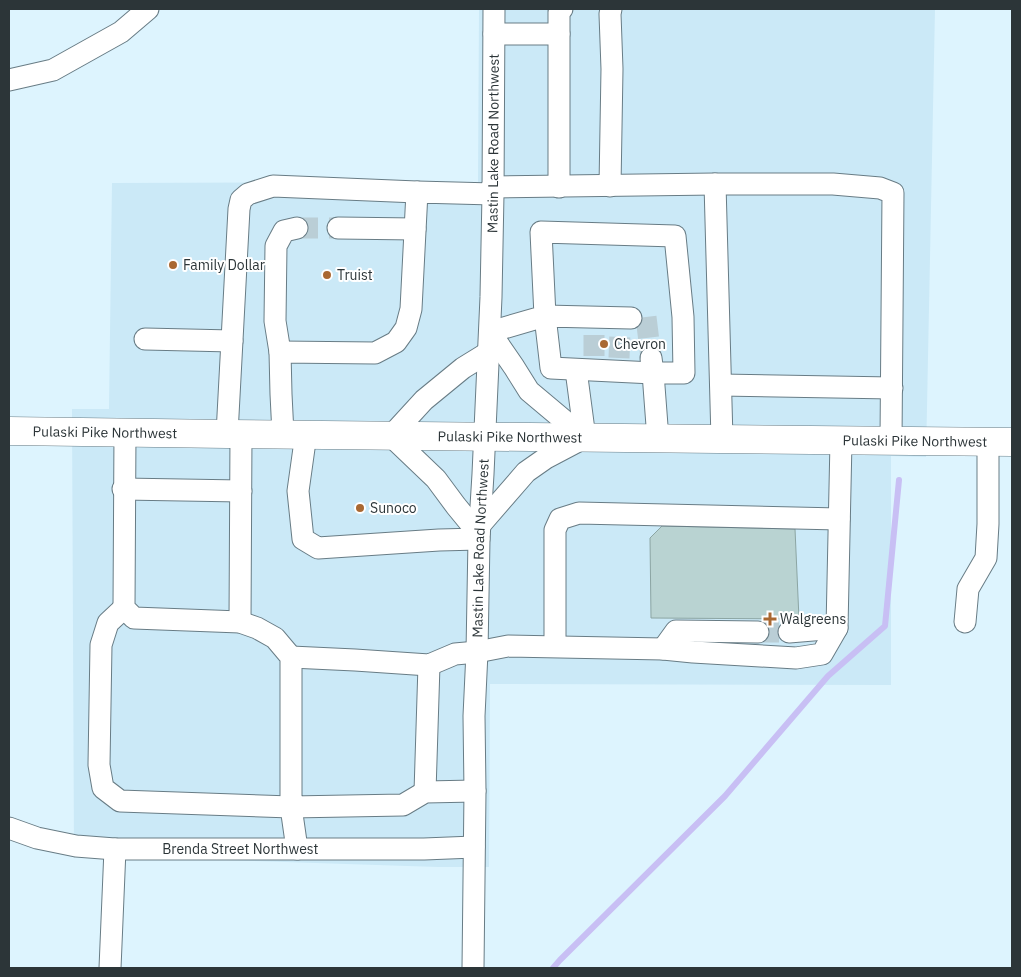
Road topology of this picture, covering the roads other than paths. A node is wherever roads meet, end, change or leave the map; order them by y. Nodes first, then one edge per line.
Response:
1 (494, 9) edge
2 (562, 9) edge
3 (610, 9) edge
4 (145, 10) edge
5 (494, 34) junction
6 (559, 34) junction
7 (9, 80) edge
8 (715, 184) junction
9 (610, 186) junction
10 (559, 187) junction
11 (493, 191) junction
12 (417, 192) junction
13 (297, 228) tunnel mouth
14 (338, 228) tunnel mouth
15 (415, 228) junction
16 (545, 316) junction
17 (624, 322) dead end
18 (145, 340) dead end
19 (232, 341) junction
20 (489, 342) junction
21 (280, 352) junction
22 (652, 365) junction
23 (588, 366) junction
24 (721, 385) junction
25 (892, 388) junction
26 (9, 431) edge
27 (124, 432) junction
28 (234, 434) junction
29 (295, 434) junction
30 (391, 436) junction
31 (485, 436) junction
32 (585, 438) junction
33 (658, 439) junction
34 (722, 439) junction
35 (841, 441) junction
36 (891, 441) junction
37 (1000, 442) edge
38 (124, 489) junction
39 (242, 491) junction
40 (839, 519) junction
41 (479, 533) junction
42 (124, 608) junction
43 (240, 622) junction
44 (965, 622) dead end
45 (837, 628) junction
46 (758, 632) tunnel mouth
47 (788, 632) tunnel mouth
48 (555, 646) junction
49 (663, 649) junction
50 (477, 652) junction
51 (291, 657) junction
52 (429, 665) junction
53 (475, 791) junction
54 (424, 792) junction
55 (290, 807) junction
56 (9, 828) edge
57 (474, 848) junction
58 (115, 849) junction
59 (297, 849) junction
60 (110, 968) edge
61 (473, 968) edge

1 - 5 street, Mastin Lake Road Northwest
2 - 6 street
3 - 9 street
4 - 7 street
5 - 6 street
5 - 11 street, Mastin Lake Road Northwest
6 - 10 street
8 - 9 street
8 - 24 street
8 - 25 street
9 - 10 street
10 - 11 street
11 - 12 street
11 - 20 street, Mastin Lake Road Northwest
12 - 15 street
12 - 19 street
13 - 21 street
14 - 15 street
15 - 21 street
16 - 17 street
16 - 20 street
16 - 22 street
16 - 23 street
18 - 19 street
19 - 28 street
20 - 30 street
20 - 31 street, Mastin Lake Road Northwest
20 - 32 street
21 - 29 street
22 - 23 street
22 - 33 street
23 - 32 street
24 - 25 street
24 - 34 street
25 - 36 street
26 - 27 main road, Pulaski Pike Northwest
27 - 28 main road, Pulaski Pike Northwest
27 - 38 street
28 - 29 main road, Pulaski Pike Northwest
28 - 39 street
29 - 30 main road, Pulaski Pike Northwest
29 - 41 street
30 - 31 main road, Pulaski Pike Northwest
30 - 41 street
31 - 32 main road, Pulaski Pike Northwest
31 - 41 street, Mastin Lake Road Northwest
32 - 33 main road, Pulaski Pike Northwest
32 - 41 street
33 - 34 main road, Pulaski Pike Northwest
34 - 35 main road, Pulaski Pike Northwest
35 - 36 main road, Pulaski Pike Northwest
35 - 40 street
36 - 37 main road, Pulaski Pike Northwest
37 - 44 street
38 - 39 street
38 - 42 street
39 - 43 street
40 - 45 street
40 - 48 street
41 - 50 street, Mastin Lake Road Northwest
42 - 43 street
42 - 55 street
43 - 51 street
45 - 47 street
45 - 49 street
46 - 49 street
48 - 49 street
48 - 50 street
50 - 52 street
50 - 53 street, Mastin Lake Road Northwest
51 - 52 street
51 - 55 street
52 - 54 street
53 - 54 street
53 - 57 street, Mastin Lake Road Northwest
54 - 55 street
55 - 59 street
56 - 58 street, Brenda Street Northwest
57 - 59 street, Brenda Street Northwest
57 - 61 street, Mastin Lake Road Northwest
58 - 59 street, Brenda Street Northwest
58 - 60 street

